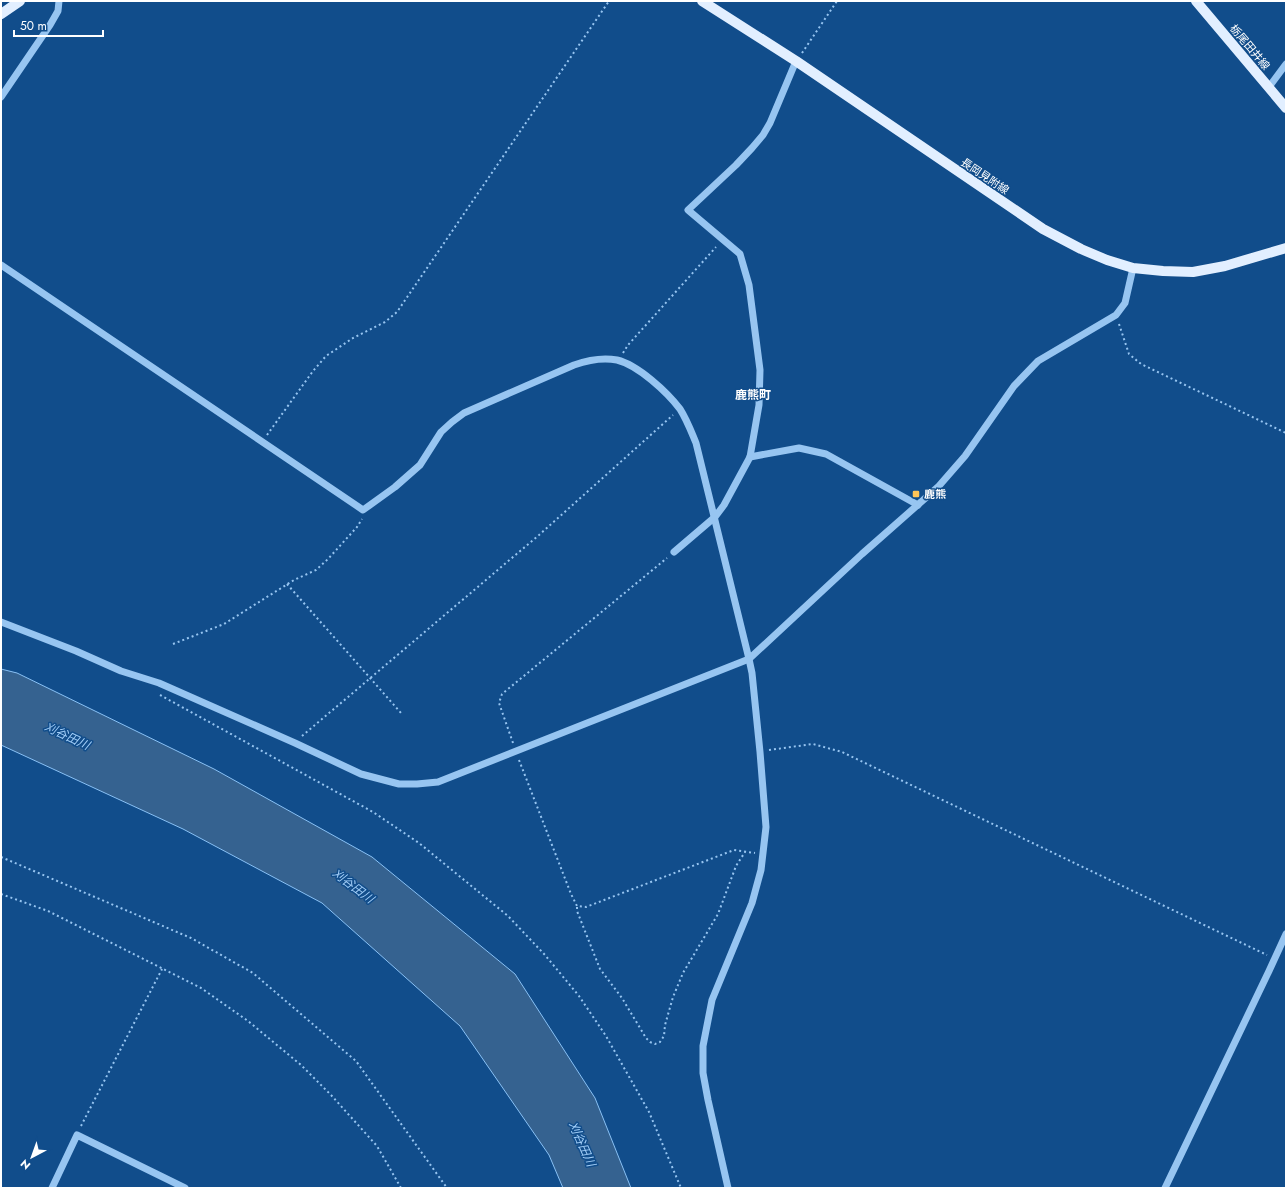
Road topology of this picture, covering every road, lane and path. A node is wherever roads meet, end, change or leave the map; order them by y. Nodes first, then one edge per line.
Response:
1 (20, 1) edge
2 (59, 1) edge
3 (609, 1) edge
4 (702, 1) edge
5 (837, 1) edge
6 (1196, 1) edge
7 (1, 14) edge
8 (796, 61) junction
9 (1286, 64) edge
10 (1269, 88) junction
11 (1, 97) edge
12 (1286, 108) edge
13 (723, 238) junction
14 (1286, 248) edge
15 (1, 264) edge
16 (1133, 268) junction
17 (1116, 315) junction
18 (618, 360) junction
19 (679, 409) junction
20 (1286, 433) edge
21 (262, 442) junction
22 (750, 457) junction
23 (918, 505) junction
24 (362, 510) junction
25 (715, 517) junction
26 (674, 552) joint
27 (287, 584) junction
28 (1, 622) edge
29 (173, 644) dead end
30 (749, 659) junction
31 (369, 678) junction
32 (159, 694) dead end
33 (401, 713) dead end
34 (295, 743) junction
35 (516, 751) junction
36 (760, 752) junction
37 (745, 852) junction
38 (763, 854) junction
39 (1, 857) edge
40 (1, 894) edge
41 (577, 906) junction
42 (1286, 934) edge
43 (1274, 958) junction
44 (162, 969) junction
45 (77, 1135) junction
46 (52, 1188) edge
47 (185, 1188) edge
48 (401, 1188) edge
49 (446, 1188) edge
50 (682, 1188) edge
51 (728, 1188) edge
52 (1165, 1188) edge

1 - 7 main road
2 - 11 street
3 - 21 path
4 - 8 main road, 長岡見附線
5 - 8 path
6 - 10 main road, 栃尾田井線
8 - 13 street
8 - 16 main road, 長岡見附線
9 - 10 street
10 - 12 main road, 栃尾田井線
13 - 18 path
13 - 22 street
14 - 16 main road, 長岡見附線
15 - 21 street
16 - 17 street
17 - 20 path
17 - 23 street
18 - 19 street
18 - 24 street
19 - 25 street
19 - 31 path
21 - 24 street
22 - 23 street
22 - 25 street
23 - 30 street
24 - 27 path
25 - 26 street
25 - 30 street
26 - 35 path
27 - 29 path
27 - 31 path
28 - 34 street
30 - 35 street
30 - 36 street
31 - 33 path
31 - 34 path
32 - 50 path
34 - 35 street
35 - 41 path
36 - 38 street
36 - 43 path
37 - 38 path
37 - 41 path
37 - 41 path
38 - 51 street
39 - 49 path
40 - 44 path
42 - 43 street
43 - 52 street
44 - 45 path
44 - 48 path
45 - 46 street
45 - 47 street

